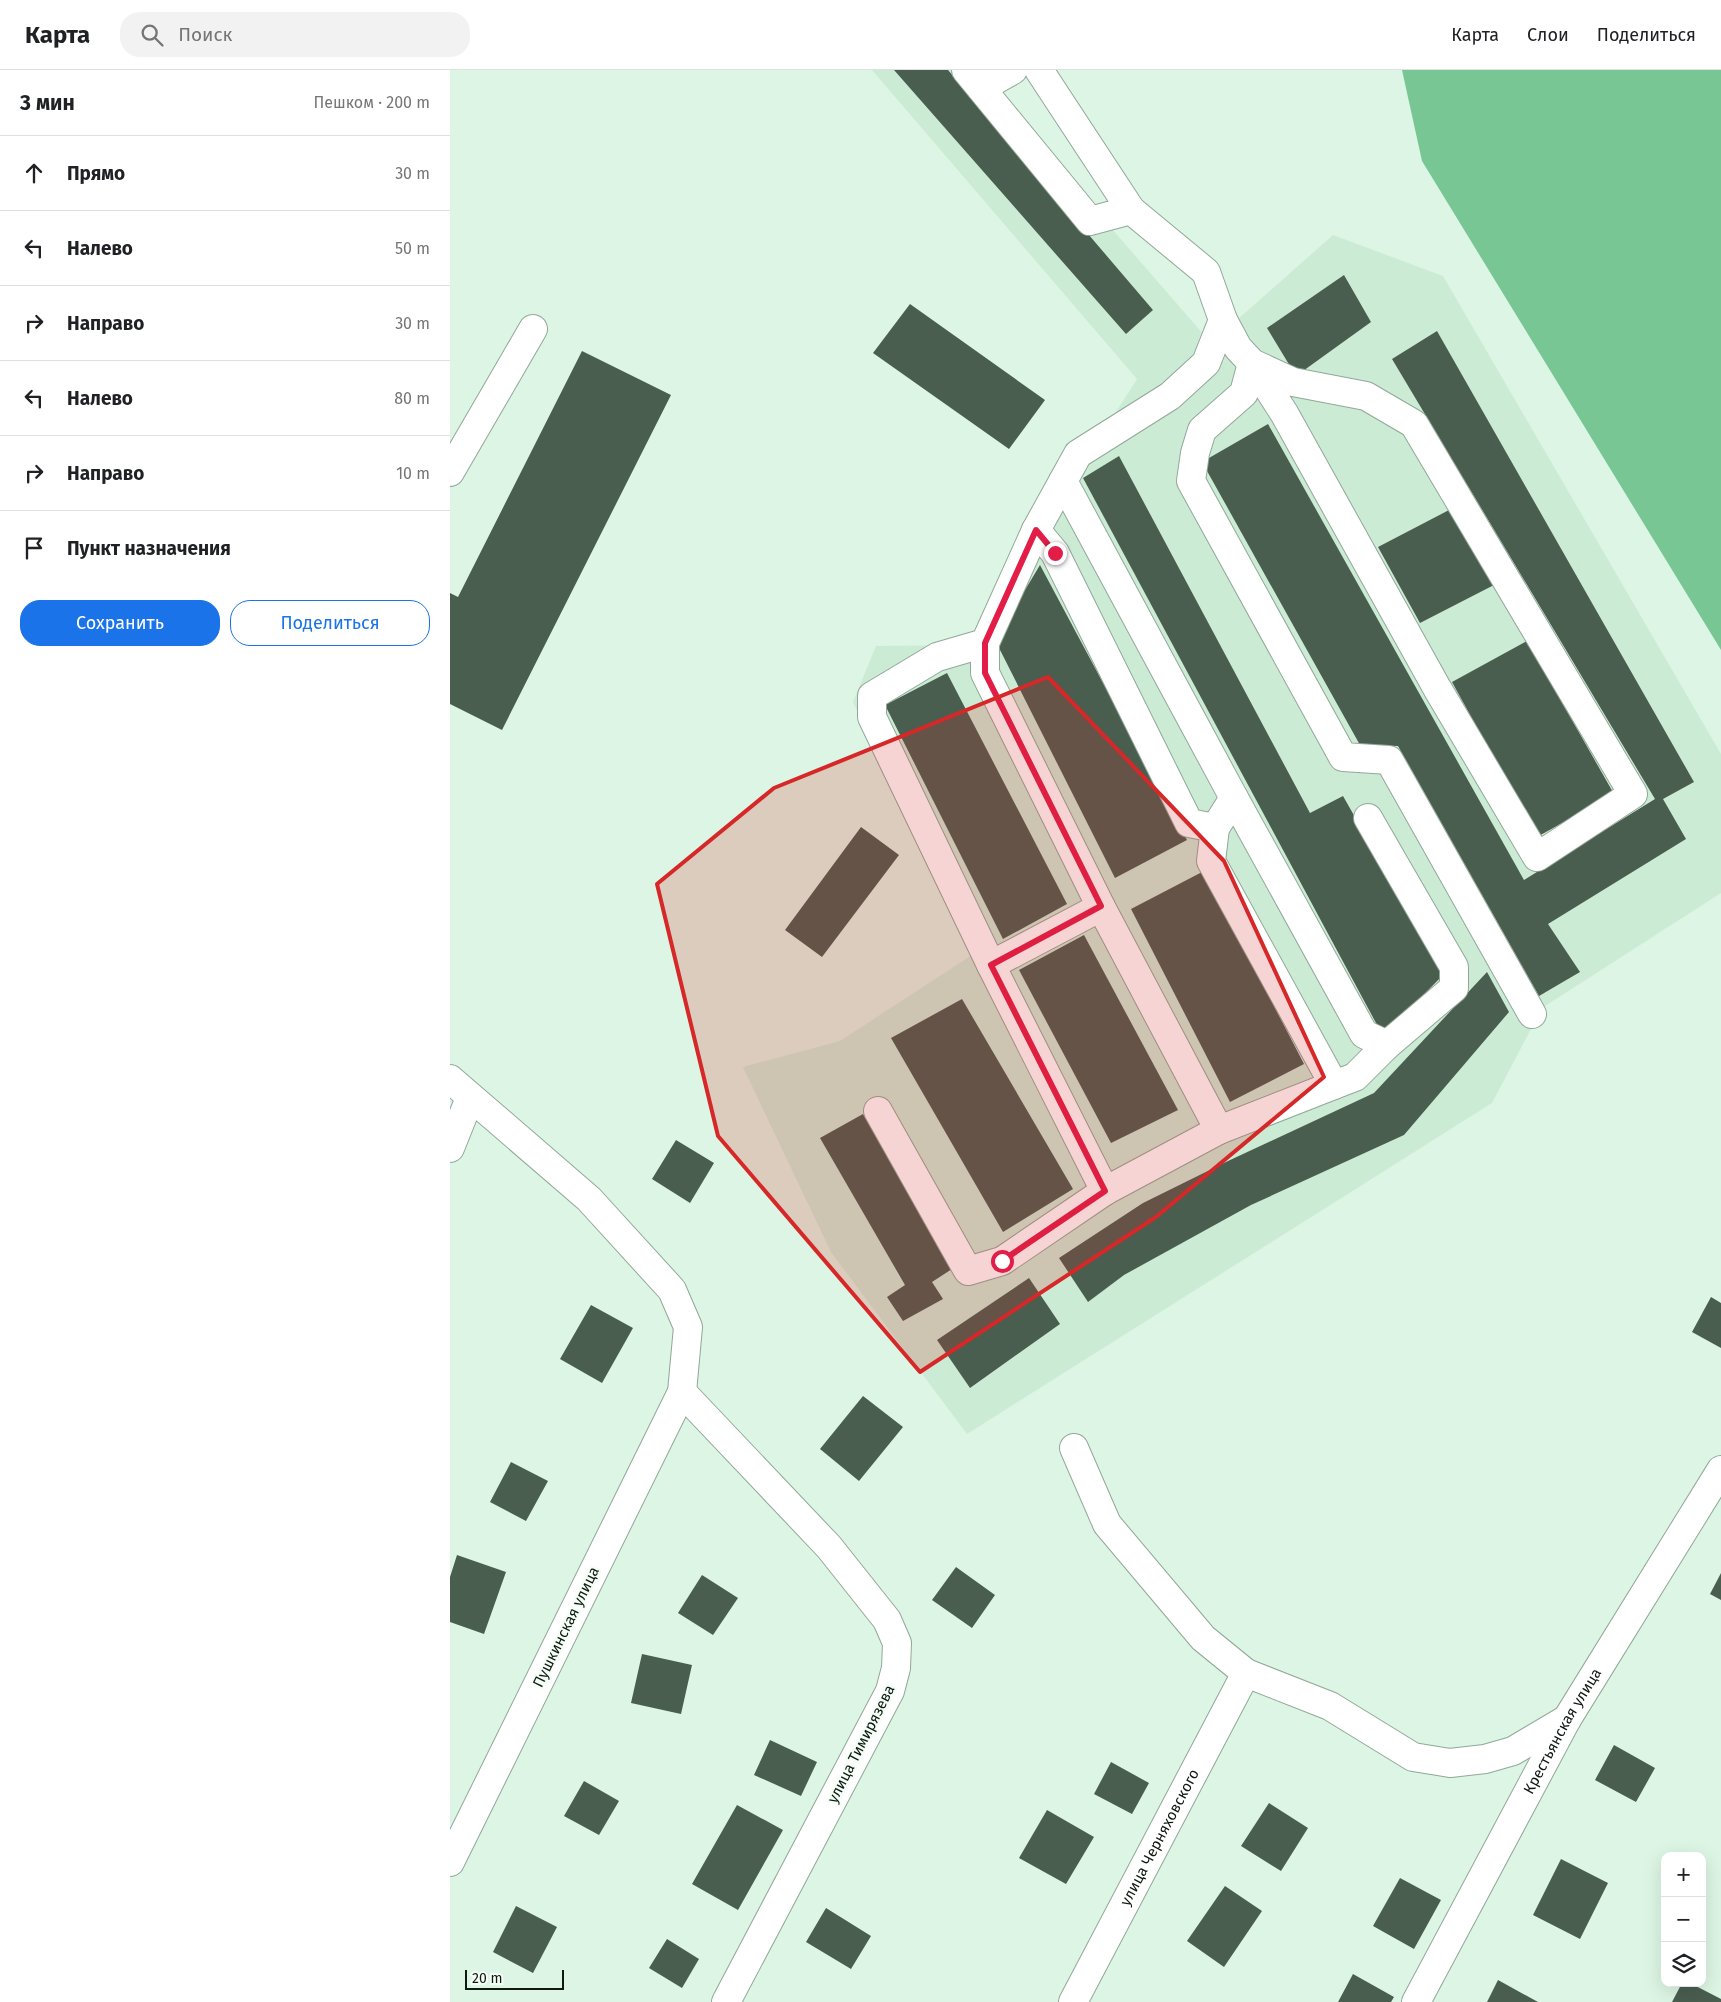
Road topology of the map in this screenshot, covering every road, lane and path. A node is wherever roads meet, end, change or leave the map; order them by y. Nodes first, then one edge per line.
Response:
1 (1013, 70) edge
2 (1039, 70) edge
3 (973, 79) edge
4 (1131, 210) junction
5 (1223, 320) junction
6 (533, 329) dead end
7 (1252, 363) junction
8 (450, 472) edge
9 (1063, 481) junction
10 (1036, 530) junction
11 (985, 643) junction
12 (1234, 798) junction
13 (1368, 818) dead end
14 (1215, 828) junction
15 (1101, 906) junction
16 (991, 965) junction
17 (1532, 1014) dead end
18 (1387, 1045) junction
19 (450, 1079) edge
20 (1334, 1085) junction
21 (470, 1098) junction
22 (878, 1111) dead end
23 (1219, 1130) junction
24 (450, 1148) edge
25 (1105, 1191) junction
26 (682, 1392) junction
27 (1074, 1448) dead end
28 (1721, 1470) edge
29 (1246, 1673) junction
30 (1567, 1719) junction
31 (450, 1862) edge
32 (726, 2002) edge
33 (1073, 2002) edge
34 (1416, 2002) edge

1 - 3 street
2 - 4 street
3 - 4 street
4 - 5 street
5 - 7 street
5 - 9 street
6 - 8 street
7 - 7 street
7 - 17 street
9 - 10 street
9 - 12 street
10 - 11 street
10 - 14 street
11 - 15 street
11 - 16 street
12 - 14 street
12 - 18 street
13 - 18 street
14 - 20 street
15 - 16 street
15 - 23 street
16 - 25 street
18 - 20 street
19 - 21 street
20 - 23 street
21 - 24 street
21 - 26 street
22 - 25 street
23 - 25 street
26 - 31 street, Пушкинская улица
26 - 32 street, улица Тимирязева
27 - 29 street
28 - 30 street, Крестьянская улица
29 - 30 street
29 - 33 street, улица Черняховского
30 - 34 street, Крестьянская улица

